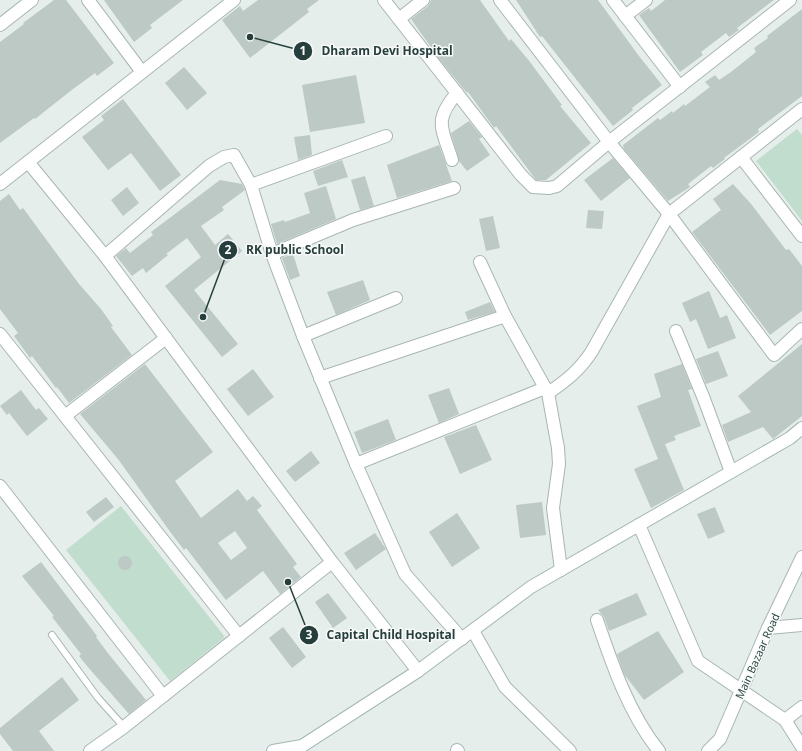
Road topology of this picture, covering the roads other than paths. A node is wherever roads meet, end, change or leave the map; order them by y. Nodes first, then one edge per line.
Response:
1 (32, 0) edge
2 (88, 0) edge
3 (234, 0) edge
4 (384, 0) edge
5 (423, 0) edge
6 (500, 0) edge
7 (613, 0) edge
8 (646, 0) edge
9 (790, 0) edge
10 (625, 16) junction
11 (399, 19) junction
12 (0, 25) edge
13 (142, 72) junction
14 (680, 87) junction
15 (457, 93) junction
16 (801, 113) edge
17 (386, 136) dead end
18 (609, 142) junction
19 (741, 157) junction
20 (452, 160) dead end
21 (28, 162) junction
22 (0, 184) edge
23 (251, 185) junction
24 (454, 188) dead end
25 (669, 214) junction
26 (802, 236) edge
27 (272, 254) junction
28 (106, 256) junction
29 (480, 262) dead end
30 (396, 298) dead end
31 (505, 316) junction
32 (802, 329) edge
33 (676, 331) dead end
34 (0, 334) edge
35 (303, 336) junction
36 (166, 338) junction
37 (320, 378) junction
38 (546, 390) junction
39 (65, 416) junction
40 (802, 428) edge
41 (356, 464) junction
42 (731, 472) junction
43 (0, 486) edge
44 (640, 526) junction
45 (802, 558) edge
46 (332, 562) junction
47 (561, 570) junction
48 (597, 620) dead end
49 (802, 625) edge
50 (768, 628) junction
51 (473, 631) junction
52 (52, 635) dead end
53 (239, 636) junction
54 (462, 639) junction
55 (418, 671) junction
56 (742, 689) junction
57 (163, 696) junction
58 (802, 707) edge
59 (785, 720) junction
60 (124, 727) junction
61 (802, 747) edge
62 (300, 748) edge
63 (90, 751) edge
64 (273, 751) edge
65 (570, 751) edge
66 (659, 751) edge
67 (708, 751) edge

1 - 12 street
2 - 13 street
3 - 13 street
4 - 11 street
5 - 11 street
6 - 18 street
7 - 10 street
8 - 10 street
9 - 14 street
10 - 14 street
11 - 15 street
13 - 21 street
14 - 18 street
15 - 18 street
15 - 20 street
16 - 19 street
17 - 23 street
18 - 25 street
19 - 25 street
19 - 26 street
21 - 22 street
21 - 28 street
23 - 27 street
23 - 28 street
24 - 27 street
25 - 32 street
25 - 38 street
27 - 35 street
28 - 36 street
29 - 31 street
30 - 35 street
31 - 37 street
31 - 38 street
33 - 42 street
34 - 39 street
35 - 37 street
36 - 39 street
36 - 46 street
37 - 41 street
38 - 41 street
38 - 47 street
39 - 53 street
40 - 42 street
41 - 54 street
42 - 44 street
43 - 57 street
44 - 47 street
44 - 56 street
45 - 50 street, Main Bazaar Road
46 - 53 street
46 - 55 street
47 - 51 street
48 - 66 street
49 - 50 street
50 - 56 street, Main Bazaar Road
51 - 54 street
51 - 65 street
52 - 60 lane
53 - 57 street
54 - 55 street
55 - 62 street
56 - 59 street
56 - 67 street, Main Bazaar Road
57 - 60 street
58 - 59 street
59 - 61 street
60 - 63 street
62 - 64 street

